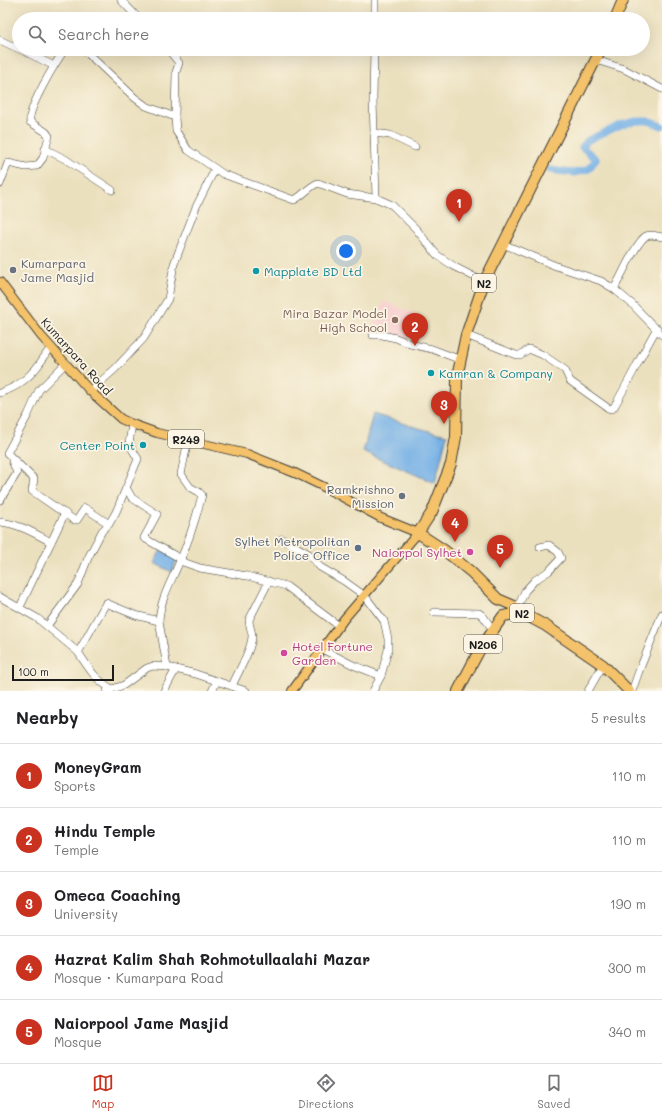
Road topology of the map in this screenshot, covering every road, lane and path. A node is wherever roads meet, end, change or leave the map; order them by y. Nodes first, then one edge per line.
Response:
1 (121, 0) edge
2 (375, 0) edge
3 (623, 0) edge
4 (133, 12) edge
5 (375, 12) edge
6 (618, 12) edge
7 (0, 40) edge
8 (12, 46) edge
9 (33, 56) edge
10 (60, 56) edge
11 (90, 56) edge
12 (174, 56) edge
13 (374, 56) edge
14 (598, 56) edge
15 (596, 60) junction
16 (54, 66) junction
17 (662, 89) edge
18 (175, 117) junction
19 (374, 133) junction
20 (415, 147) dead end
21 (45, 149) junction
22 (215, 169) junction
23 (0, 184) edge
24 (112, 190) dead end
25 (376, 198) junction
26 (662, 237) edge
27 (503, 244) junction
28 (0, 282) edge
29 (484, 282) junction
30 (614, 289) junction
31 (657, 328) junction
32 (373, 335) dead end
33 (466, 335) junction
34 (662, 335) edge
35 (51, 347) junction
36 (461, 360) junction
37 (66, 363) junction
38 (90, 391) junction
39 (0, 394) edge
40 (132, 424) junction
41 (188, 440) junction
42 (11, 458) junction
43 (127, 489) junction
44 (0, 500) edge
45 (64, 513) junction
46 (0, 522) edge
47 (109, 524) junction
48 (418, 532) junction
49 (282, 539) dead end
50 (51, 542) junction
51 (540, 547) dead end
52 (181, 560) junction
53 (269, 581) junction
54 (364, 596) junction
55 (0, 597) edge
56 (498, 598) junction
57 (20, 607) junction
58 (520, 611) junction
59 (434, 612) dead end
60 (662, 614) edge
61 (503, 616) junction
62 (159, 621) junction
63 (47, 626) junction
64 (339, 626) junction
65 (493, 630) junction
66 (322, 649) junction
67 (78, 652) junction
68 (604, 665) junction
69 (167, 667) junction
70 (176, 669) junction
71 (381, 676) junction
72 (217, 681) junction
73 (232, 686) junction
74 (109, 690) edge
75 (164, 691) edge
76 (212, 691) edge
77 (246, 691) edge
78 (292, 691) edge
79 (374, 691) edge
80 (458, 691) edge
81 (588, 691) edge
82 (629, 691) edge
83 (632, 691) edge

1 - 4 street
2 - 5 street
3 - 6 highway
7 - 8 street
9 - 16 street
10 - 16 street
11 - 18 street
12 - 18 street
13 - 19 street
14 - 15 highway, N2
15 - 17 street
15 - 27 highway, N2
16 - 21 street
18 - 22 street
19 - 20 street
19 - 25 street
21 - 23 street
21 - 24 street
22 - 25 street
22 - 38 street
25 - 29 street
26 - 30 street
27 - 29 highway, N2
27 - 30 street
28 - 35 main road, Kumarpara Road / R249
29 - 33 highway, N2
30 - 31 street
31 - 33 street
31 - 34 street
32 - 36 street
33 - 36 highway, N2
35 - 37 main road, Kumarpara Road / R249
35 - 39 street
36 - 48 highway, N2
37 - 38 main road, Kumarpara Road / R249
37 - 42 street
38 - 40 main road, Kumarpara Road / R249
40 - 41 main road, Kumarpara Road / R249
40 - 43 street
41 - 48 main road, Kumarpara Road / R249
41 - 52 street
42 - 44 street
42 - 45 street
43 - 47 street
43 - 52 street
45 - 47 street
45 - 50 street
46 - 50 street
47 - 63 street
48 - 54 main road
48 - 56 highway, N2
49 - 54 street
50 - 57 street
51 - 58 street
52 - 53 street
52 - 62 street
53 - 64 street
53 - 73 street
54 - 64 main road
54 - 71 street
55 - 57 street
56 - 58 highway, N2
56 - 61 highway
57 - 63 street
58 - 61 highway
58 - 68 highway, N2
59 - 65 street
60 - 83 street
61 - 65 highway, N206
62 - 67 street
62 - 69 street
63 - 67 street
64 - 66 main road
65 - 80 highway, N206
66 - 71 street
66 - 78 main road
67 - 74 street
68 - 81 street
68 - 82 highway, N2
69 - 70 street
69 - 74 street
70 - 72 street
70 - 75 street
71 - 79 street
72 - 73 street
72 - 76 street
73 - 77 street

